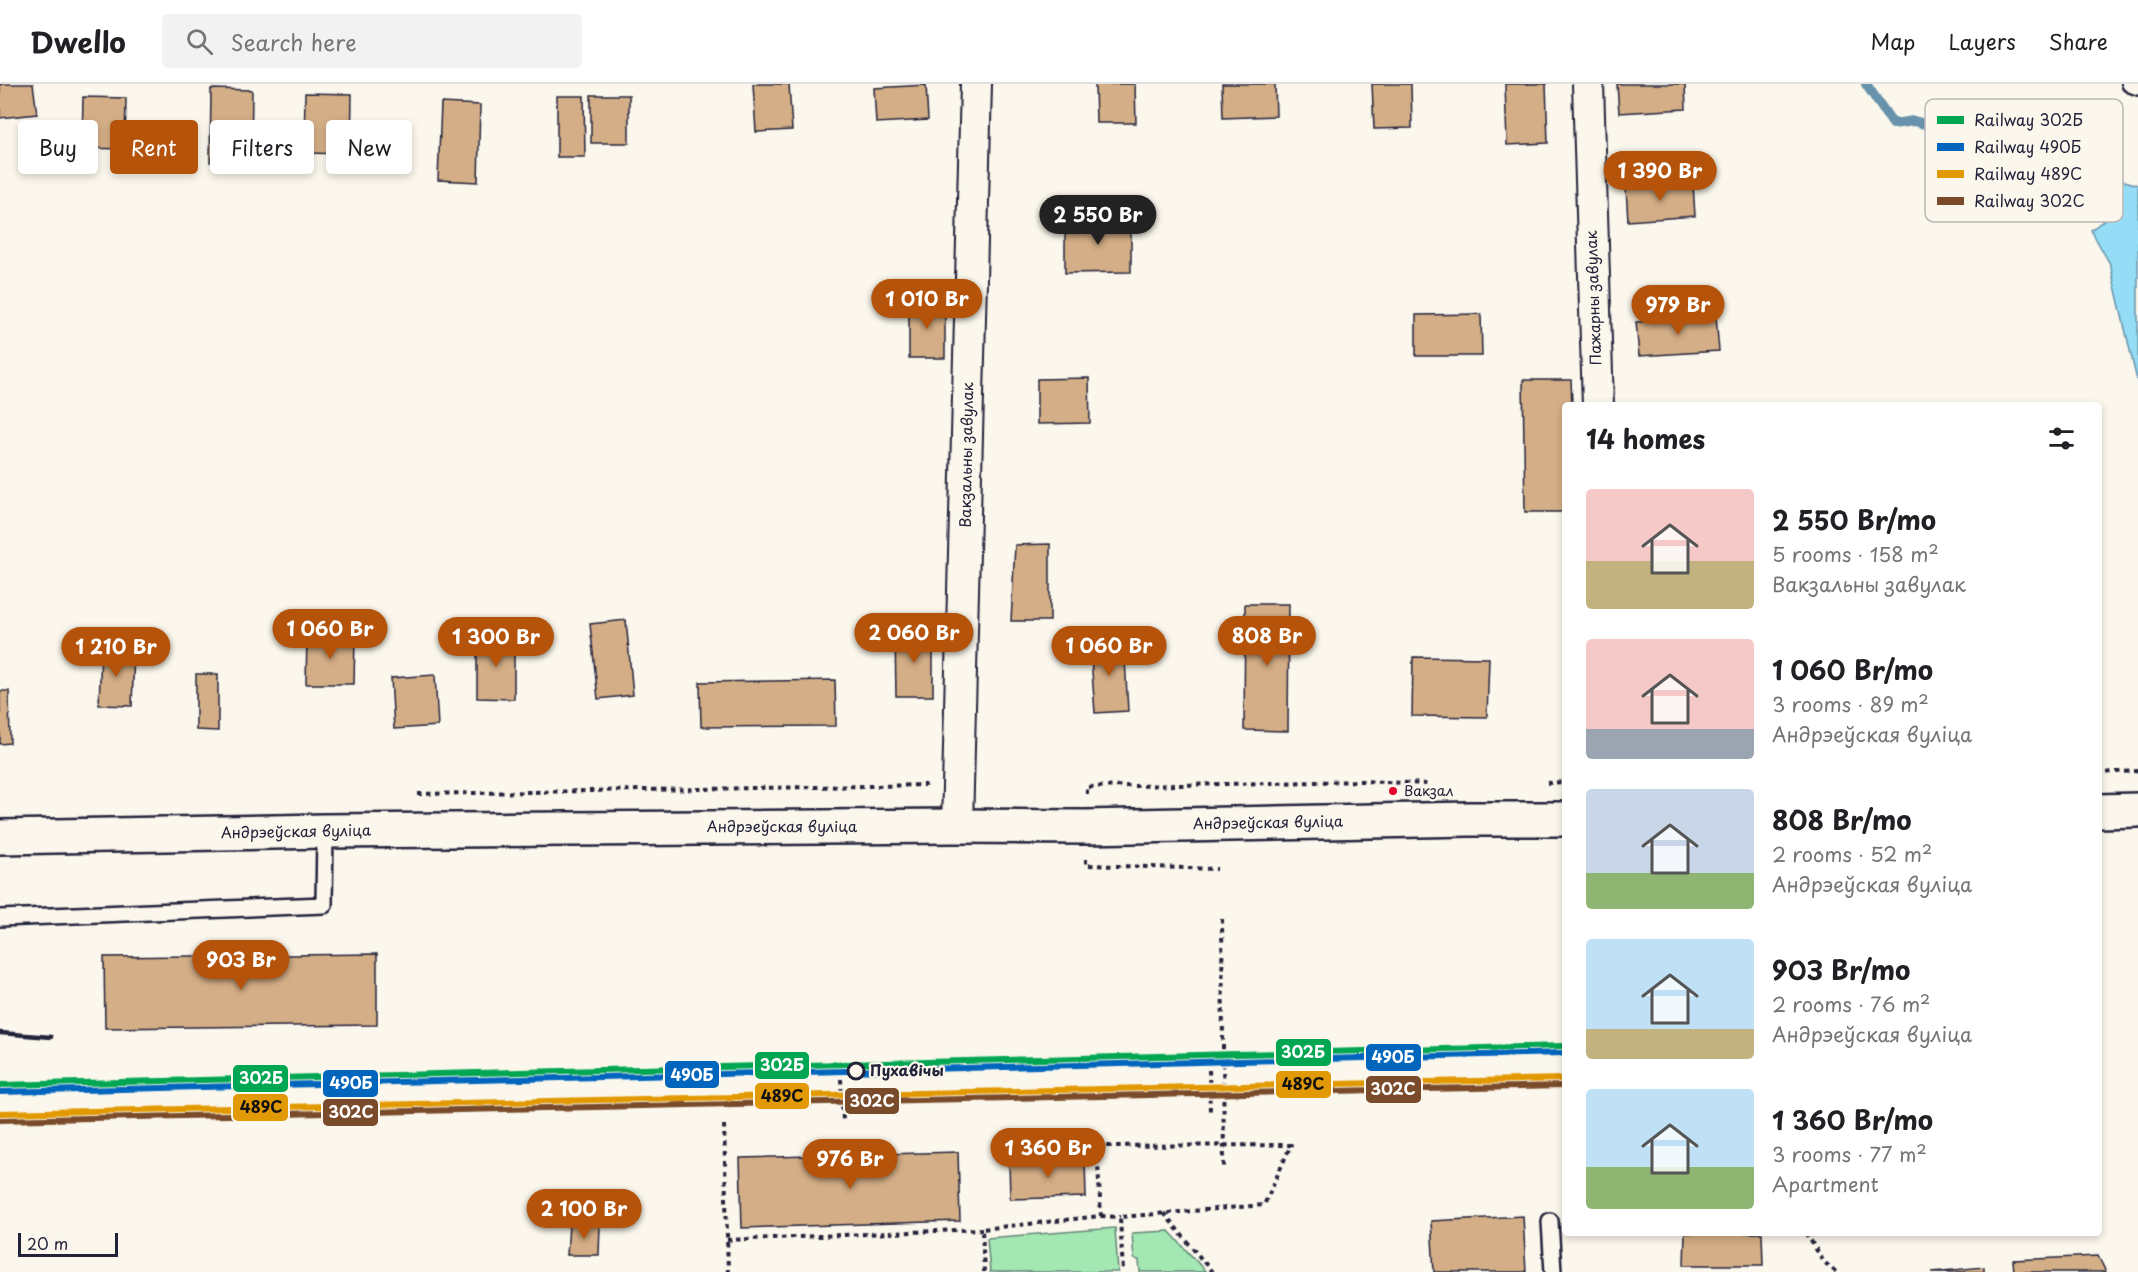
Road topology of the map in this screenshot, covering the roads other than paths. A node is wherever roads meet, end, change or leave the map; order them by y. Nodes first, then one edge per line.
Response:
1 (976, 84) edge
2 (1588, 84) edge
3 (2130, 84) edge
4 (2138, 87) edge
5 (1598, 402) edge
6 (2138, 810) edge
7 (2102, 811) edge
8 (1562, 819) edge
9 (957, 826) junction
10 (325, 831) junction
11 (0, 837) edge
12 (0, 918) edge
13 (1550, 1221) dead end
14 (1553, 1272) edge

1 - 9 street, Вакзальны завулак
2 - 5 street, Пажарны завулак
3 - 4 lane
6 - 7 main road
8 - 9 main road, Андрэеўская вуліца
9 - 10 main road, Андрэеўская вуліца
10 - 11 main road, Андрэеўская вуліца
10 - 12 lane
13 - 14 lane

